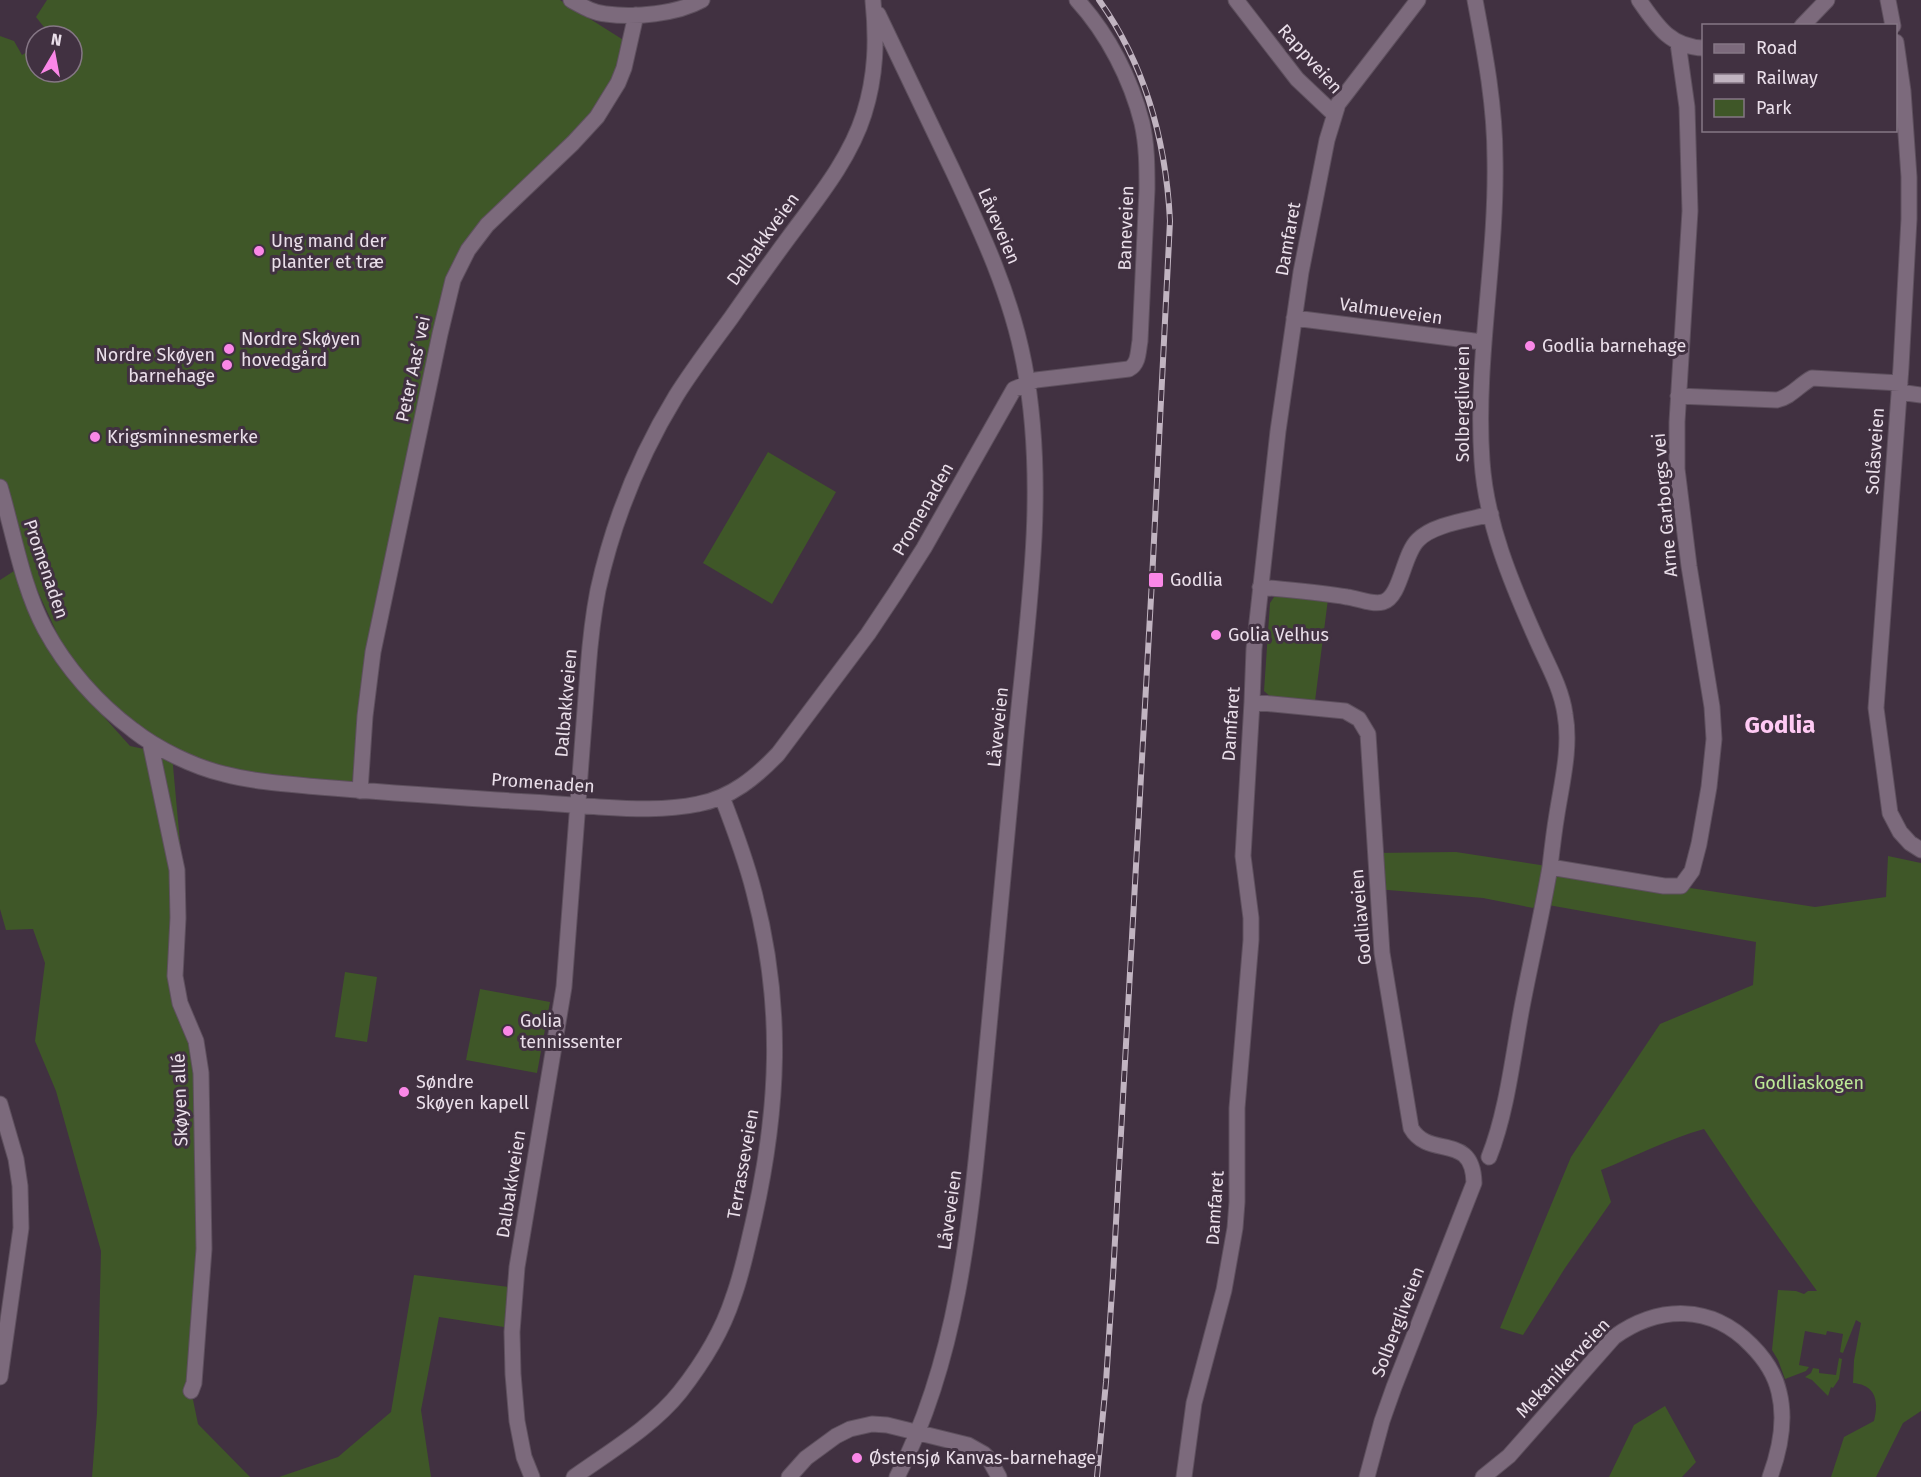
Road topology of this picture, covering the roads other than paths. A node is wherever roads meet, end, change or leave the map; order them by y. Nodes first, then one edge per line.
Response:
1 (571, 0) edge
2 (702, 0) edge
3 (1077, 0) edge
4 (1236, 0) edge
5 (1418, 0) edge
6 (1475, 0) edge
7 (1639, 0) edge
8 (1827, 0) edge
9 (1888, 0) edge
10 (873, 1) edge
11 (636, 15) junction
12 (1804, 24) edge
13 (1893, 24) edge
14 (1678, 43) junction
15 (1702, 48) edge
16 (1897, 49) edge
17 (1334, 114) junction
18 (1294, 318) junction
19 (1482, 342) junction
20 (1028, 382) junction
21 (1899, 387) junction
22 (1921, 394) edge
23 (1678, 396) junction
24 (0, 487) edge
25 (1491, 514) junction
26 (1260, 587) junction
27 (1252, 702) junction
28 (150, 742) junction
29 (360, 791) junction
30 (722, 797) junction
31 (577, 805) junction
32 (1921, 850) edge
33 (1550, 867) junction
34 (0, 1104) edge
35 (1489, 1157) dead end
36 (1474, 1183) joint
37 (0, 1377) edge
38 (191, 1391) dead end
39 (918, 1433) junction
40 (532, 1477) edge
41 (574, 1477) edge
42 (789, 1477) edge
43 (897, 1477) edge
44 (999, 1477) edge
45 (1184, 1477) edge
46 (1367, 1477) edge
47 (1483, 1477) edge
48 (1770, 1477) edge

1 - 11 street
2 - 11 street
3 - 20 street, Baneveien
4 - 17 street, Rappveien
5 - 17 street, Damfaret
6 - 19 street, Solbergliveien
7 - 14 street
8 - 12 street
9 - 13 street
10 - 20 street, Låveveien
10 - 31 street, Dalbakkveien
11 - 29 street, Peter Aas’ vei
14 - 15 street
14 - 23 street, Arne Garborgs vei
16 - 21 street, Solåsveien
17 - 18 street, Damfaret
18 - 19 street, Valmueveien
18 - 26 street, Damfaret
19 - 25 street, Solbergliveien
20 - 30 street, Promenaden
20 - 39 street, Låveveien
21 - 22 street
21 - 23 street
21 - 32 street, Solåsveien
23 - 33 street, Arne Garborgs vei
24 - 28 street, Promenaden
25 - 26 street
25 - 33 street, Solbergliveien
26 - 27 street, Damfaret
27 - 36 street, Godliaveien
27 - 45 street, Damfaret
28 - 29 street, Promenaden
28 - 38 street, Skøyen allé
29 - 31 street, Promenaden
30 - 31 street, Promenaden
30 - 41 street, Terrasseveien
31 - 40 street, Dalbakkveien
33 - 35 street, Solbergliveien
34 - 37 street
36 - 46 street, Solbergliveien
39 - 42 street
39 - 43 street, Låveveien
39 - 44 street
47 - 48 street, Mekanikerveien

